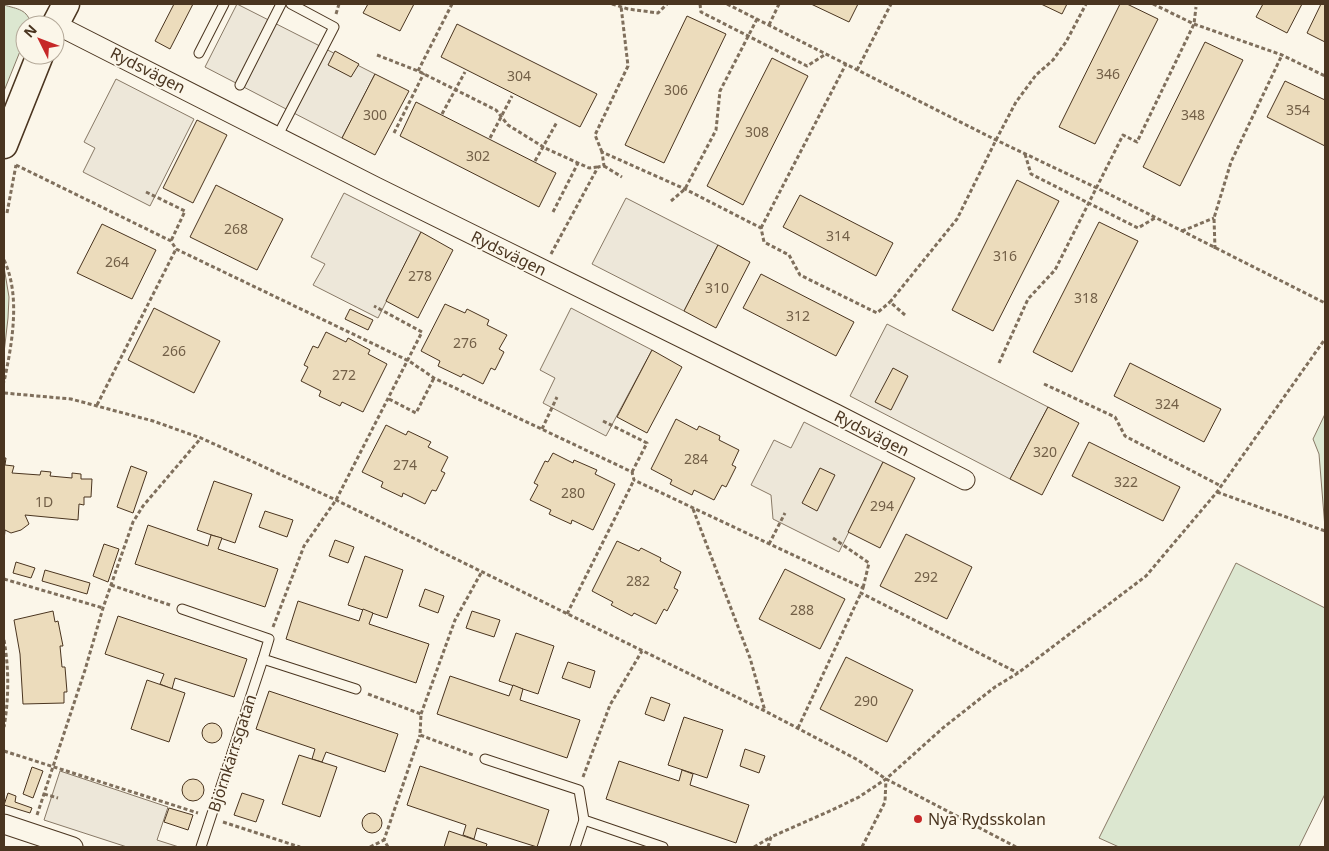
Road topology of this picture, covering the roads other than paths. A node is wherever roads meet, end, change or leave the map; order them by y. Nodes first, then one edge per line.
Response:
1 (224, 4) edge
2 (281, 4) edge
3 (290, 4) edge
4 (58, 13) edge
5 (199, 53) dead end
6 (37, 65) edge
7 (240, 85) dead end
8 (277, 137) junction
9 (10, 155) edge
10 (965, 480) dead end
11 (182, 609) road end
12 (263, 659) junction
13 (356, 690) road end
14 (485, 759) road end
15 (584, 820) junction
16 (4, 824) edge
17 (73, 847) edge
18 (201, 847) edge
19 (575, 847) edge
20 (663, 847) edge

1 - 5 lane
2 - 7 lane
3 - 8 lane
4 - 8 street, Rydsvägen
6 - 9 street
8 - 10 street, Rydsvägen
11 - 12 lane, Björnkärrsgatan
12 - 13 lane
12 - 18 lane, Björnkärrsgatan
14 - 15 lane
15 - 19 lane
15 - 20 lane
16 - 17 street

